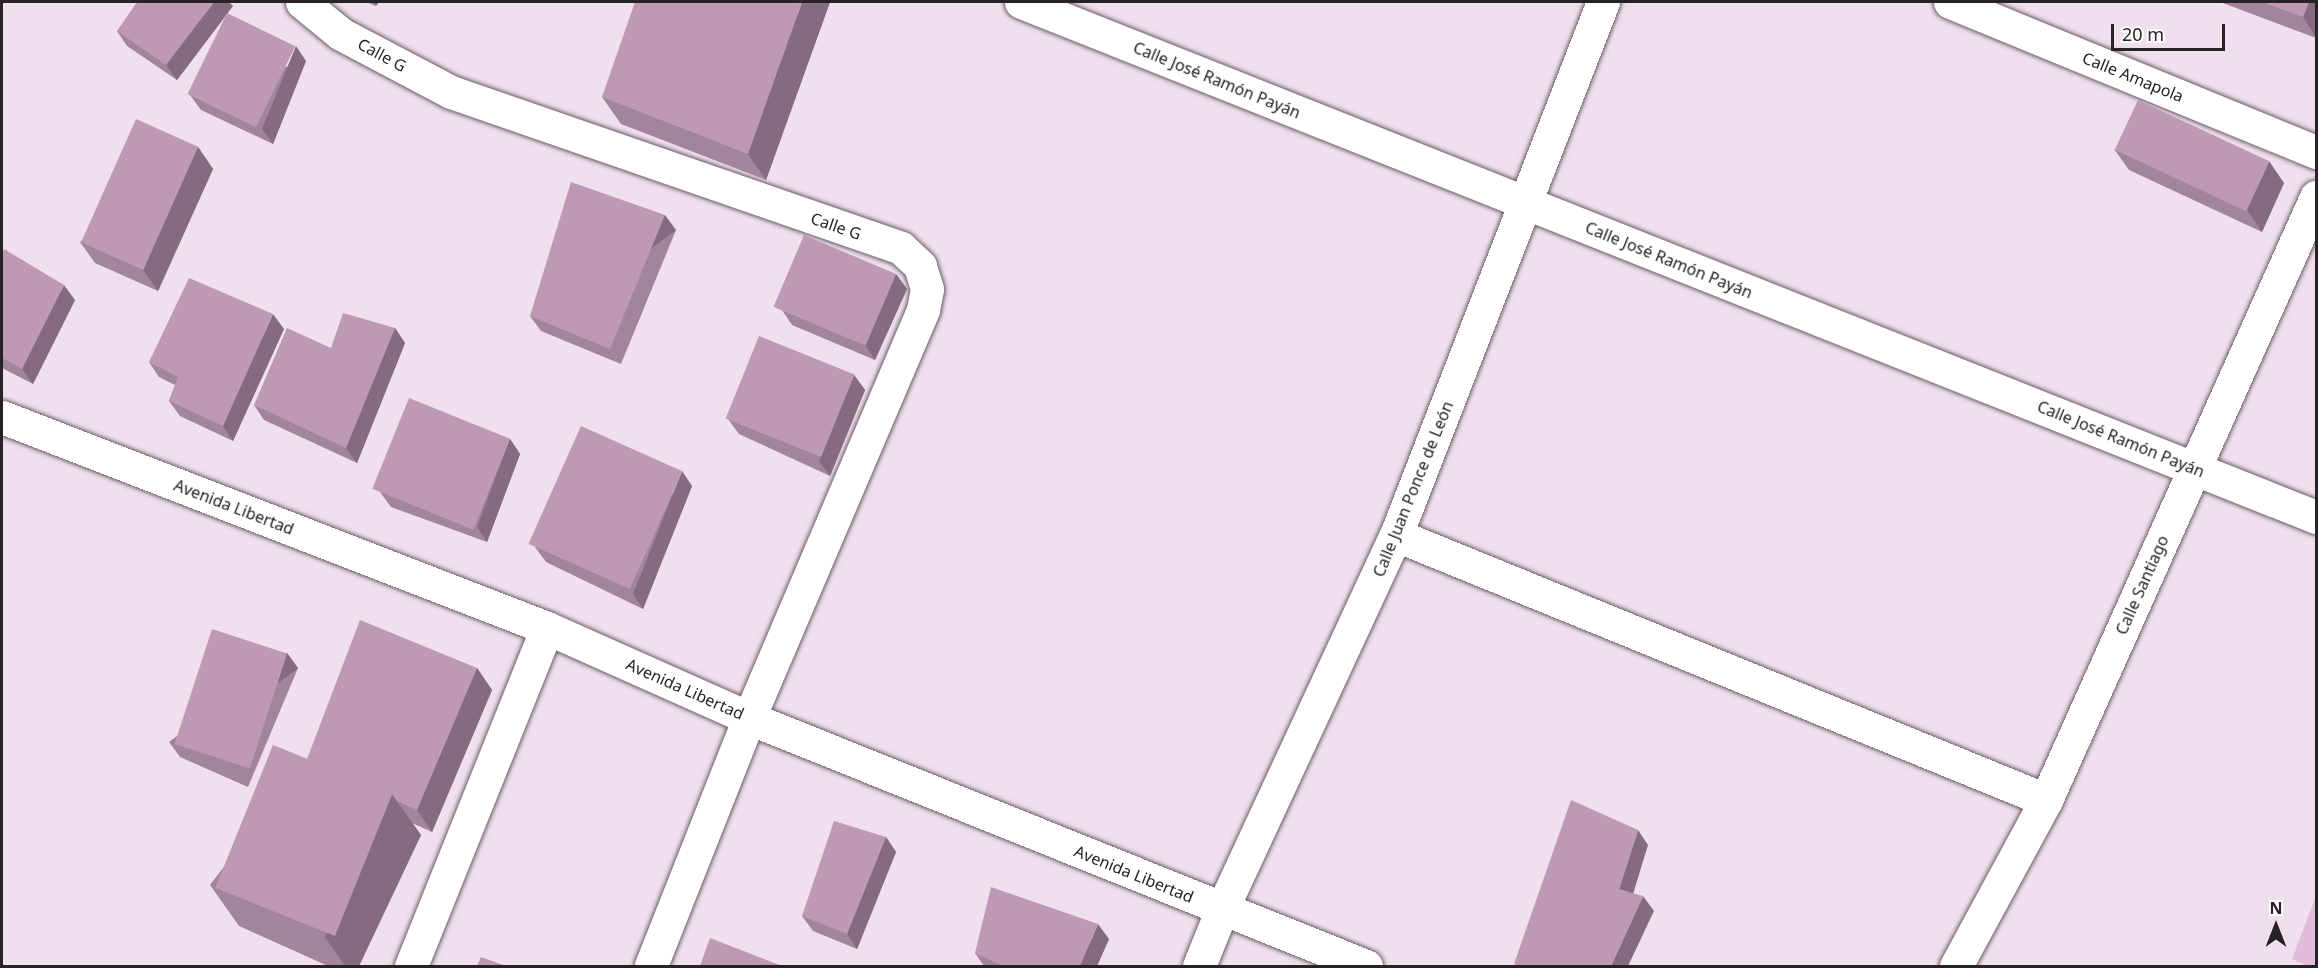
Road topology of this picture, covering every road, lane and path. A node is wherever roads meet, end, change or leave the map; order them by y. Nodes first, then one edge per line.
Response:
1 (302, 2) edge
2 (1021, 2) edge
3 (1604, 2) edge
4 (1950, 2) edge
5 (2316, 152) edge
6 (2316, 198) edge
7 (1525, 203) junction
8 (2, 417) edge
9 (2195, 468) junction
10 (2316, 516) edge
11 (1396, 536) junction
12 (547, 628) junction
13 (749, 718) junction
14 (2046, 800) junction
15 (1222, 909) junction
16 (411, 966) edge
17 (651, 966) edge
18 (1199, 966) edge
19 (1366, 966) edge
20 (1956, 966) edge

1 - 13 street, Calle G
2 - 7 street, Calle José Ramón Payán
3 - 7 street, Calle Juan Ponce de León
4 - 5 street, Calle Amapola
6 - 9 street, Calle Santiago
7 - 9 street, Calle José Ramón Payán
7 - 11 street, Calle Juan Ponce de León
8 - 12 street, Avenida Libertad
9 - 10 street, Calle José Ramón Payán
9 - 14 street, Calle Santiago
11 - 14 street
11 - 15 street, Calle Juan Ponce de León
12 - 13 street, Avenida Libertad
12 - 16 street
13 - 15 street, Avenida Libertad
13 - 17 street, Calle G
14 - 20 street, Calle Santiago
15 - 18 street, Calle Juan Ponce de León
15 - 19 street, Avenida Libertad

